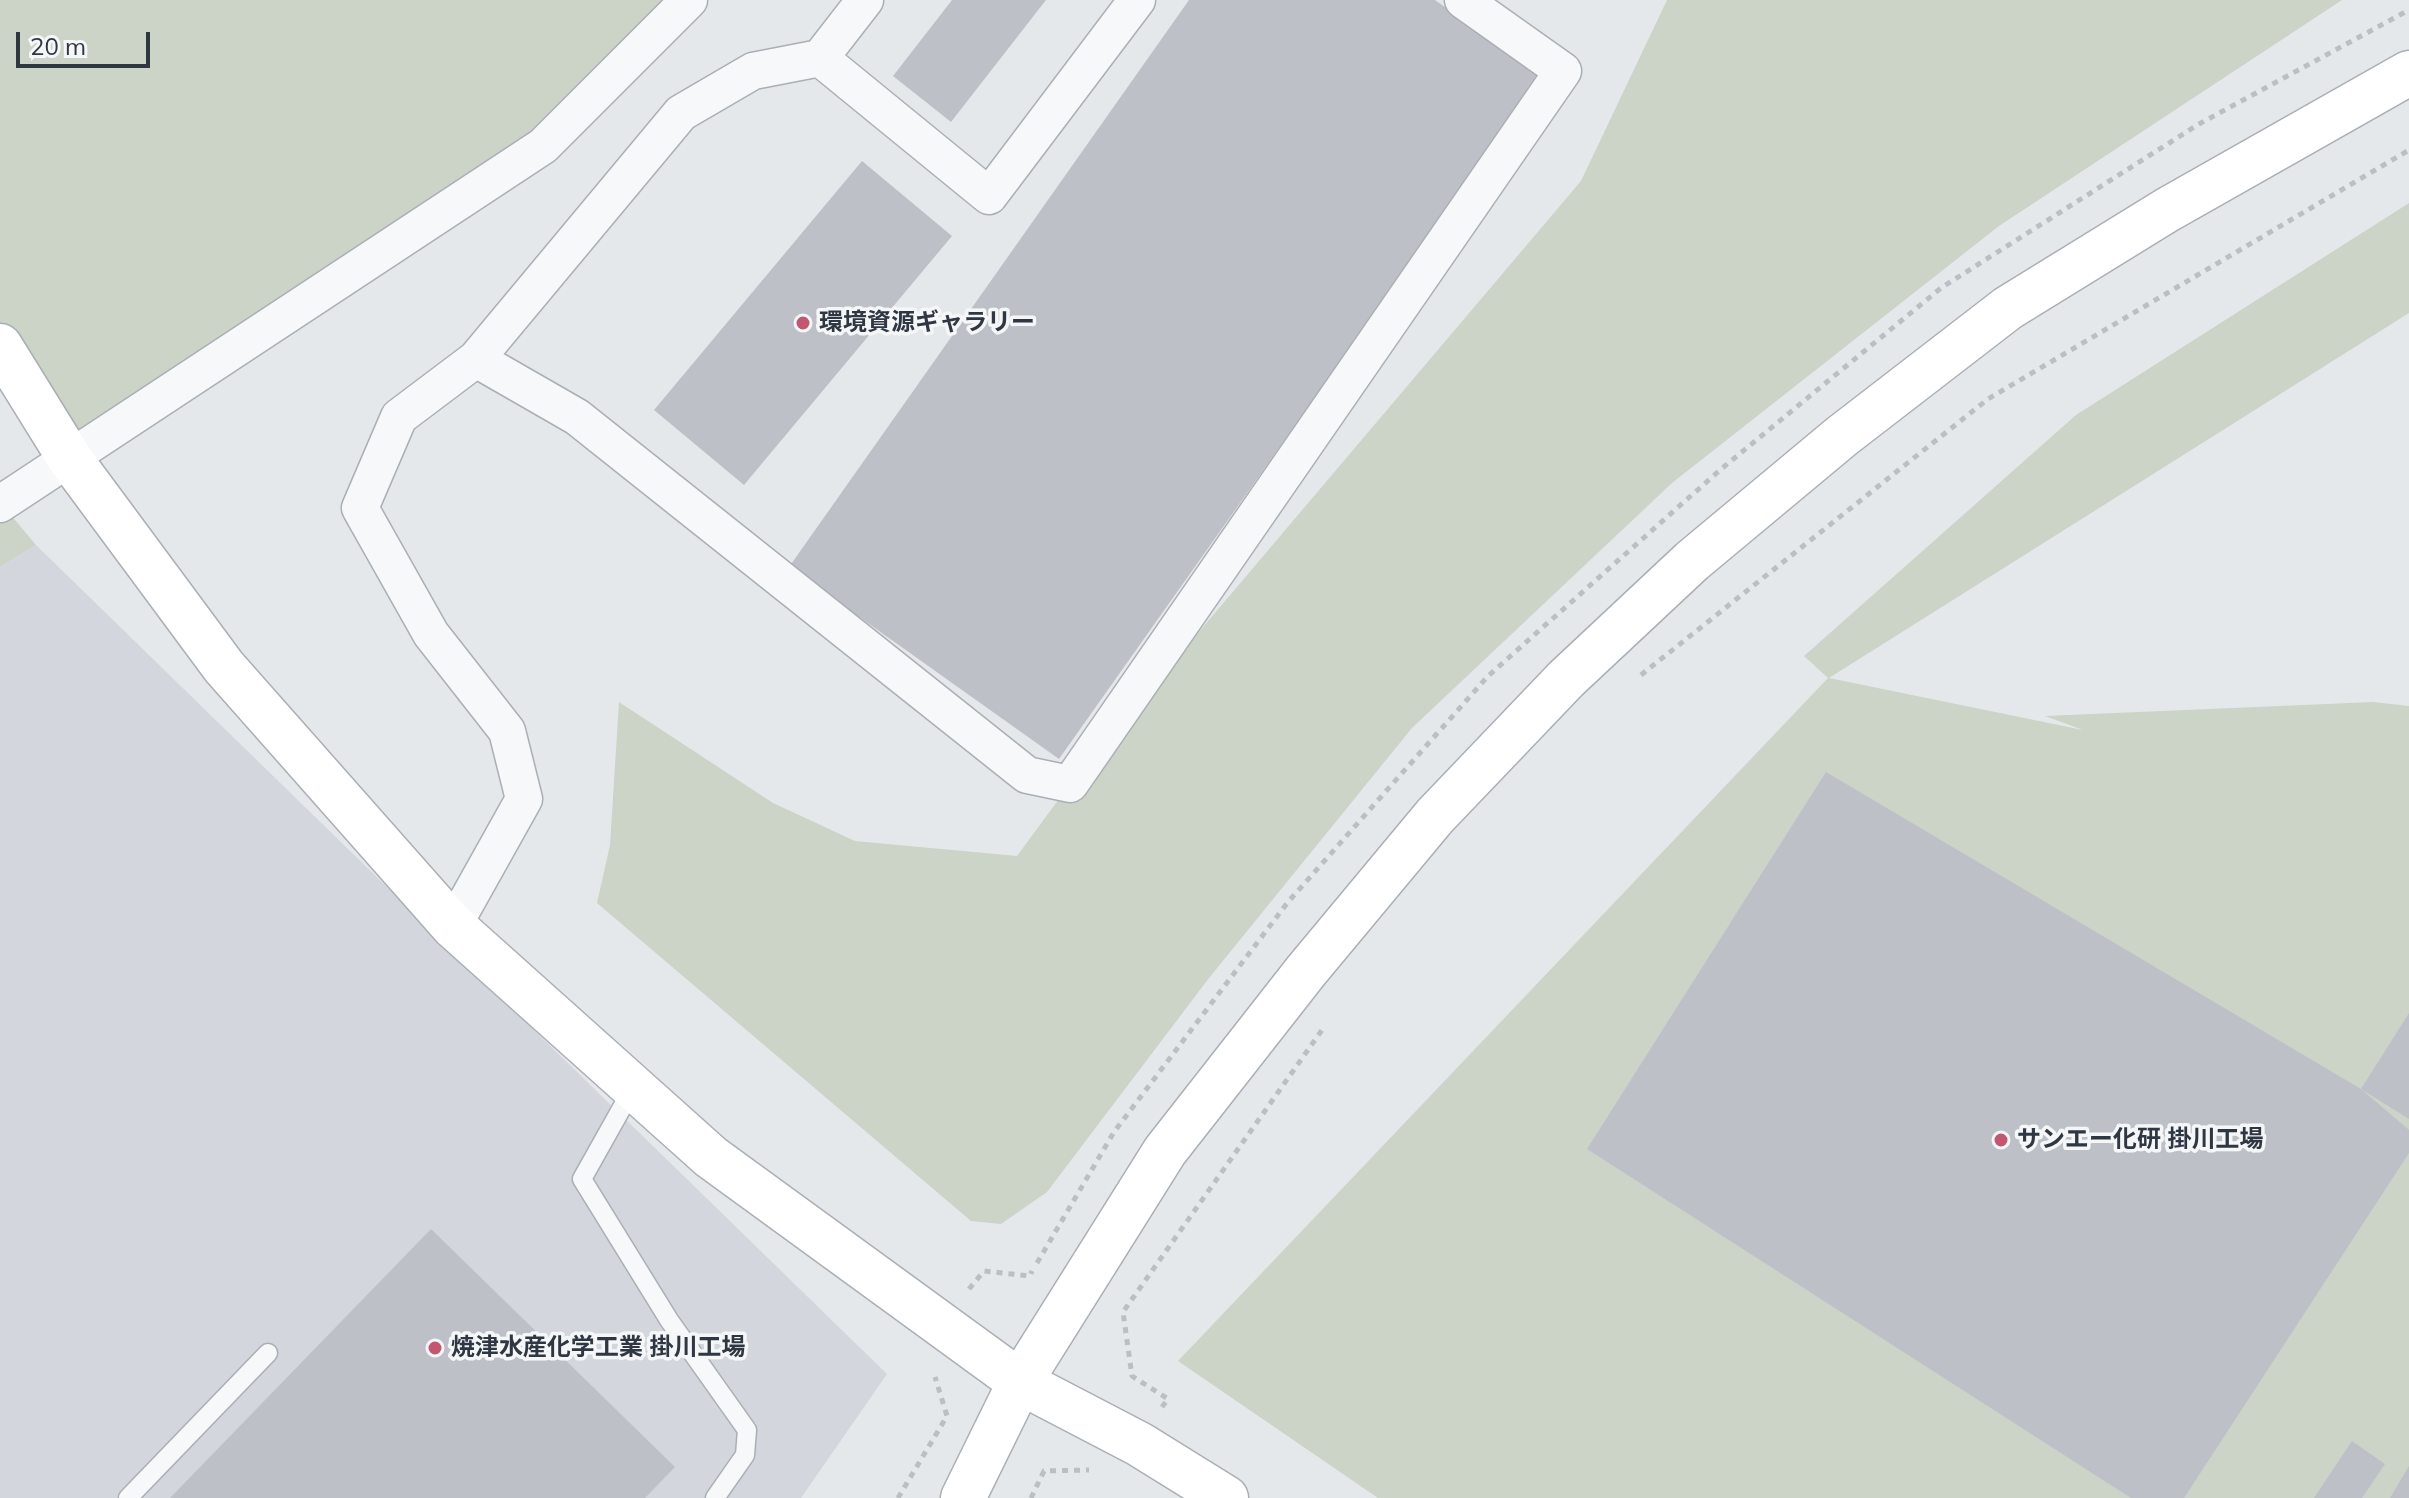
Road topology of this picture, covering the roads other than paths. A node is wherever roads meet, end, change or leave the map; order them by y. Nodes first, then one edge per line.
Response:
1 (689, 0) edge
2 (865, 0) edge
3 (1137, 0) edge
4 (1463, 0) edge
5 (820, 58) junction
6 (2409, 73) edge
7 (0, 346) edge
8 (476, 359) junction
9 (70, 459) junction
10 (0, 504) edge
11 (453, 926) junction
12 (633, 1088) junction
13 (268, 1353) dead end
14 (1020, 1382) junction
15 (128, 1498) edge
16 (715, 1498) edge
17 (963, 1498) edge
18 (1226, 1498) edge

1 - 9 street
2 - 5 street
3 - 5 street
4 - 8 street
5 - 8 street
6 - 14 street
7 - 9 street
8 - 11 street
9 - 10 street
9 - 11 street
11 - 12 street
12 - 14 street
12 - 16 lane
13 - 15 lane
14 - 17 street
14 - 18 street

